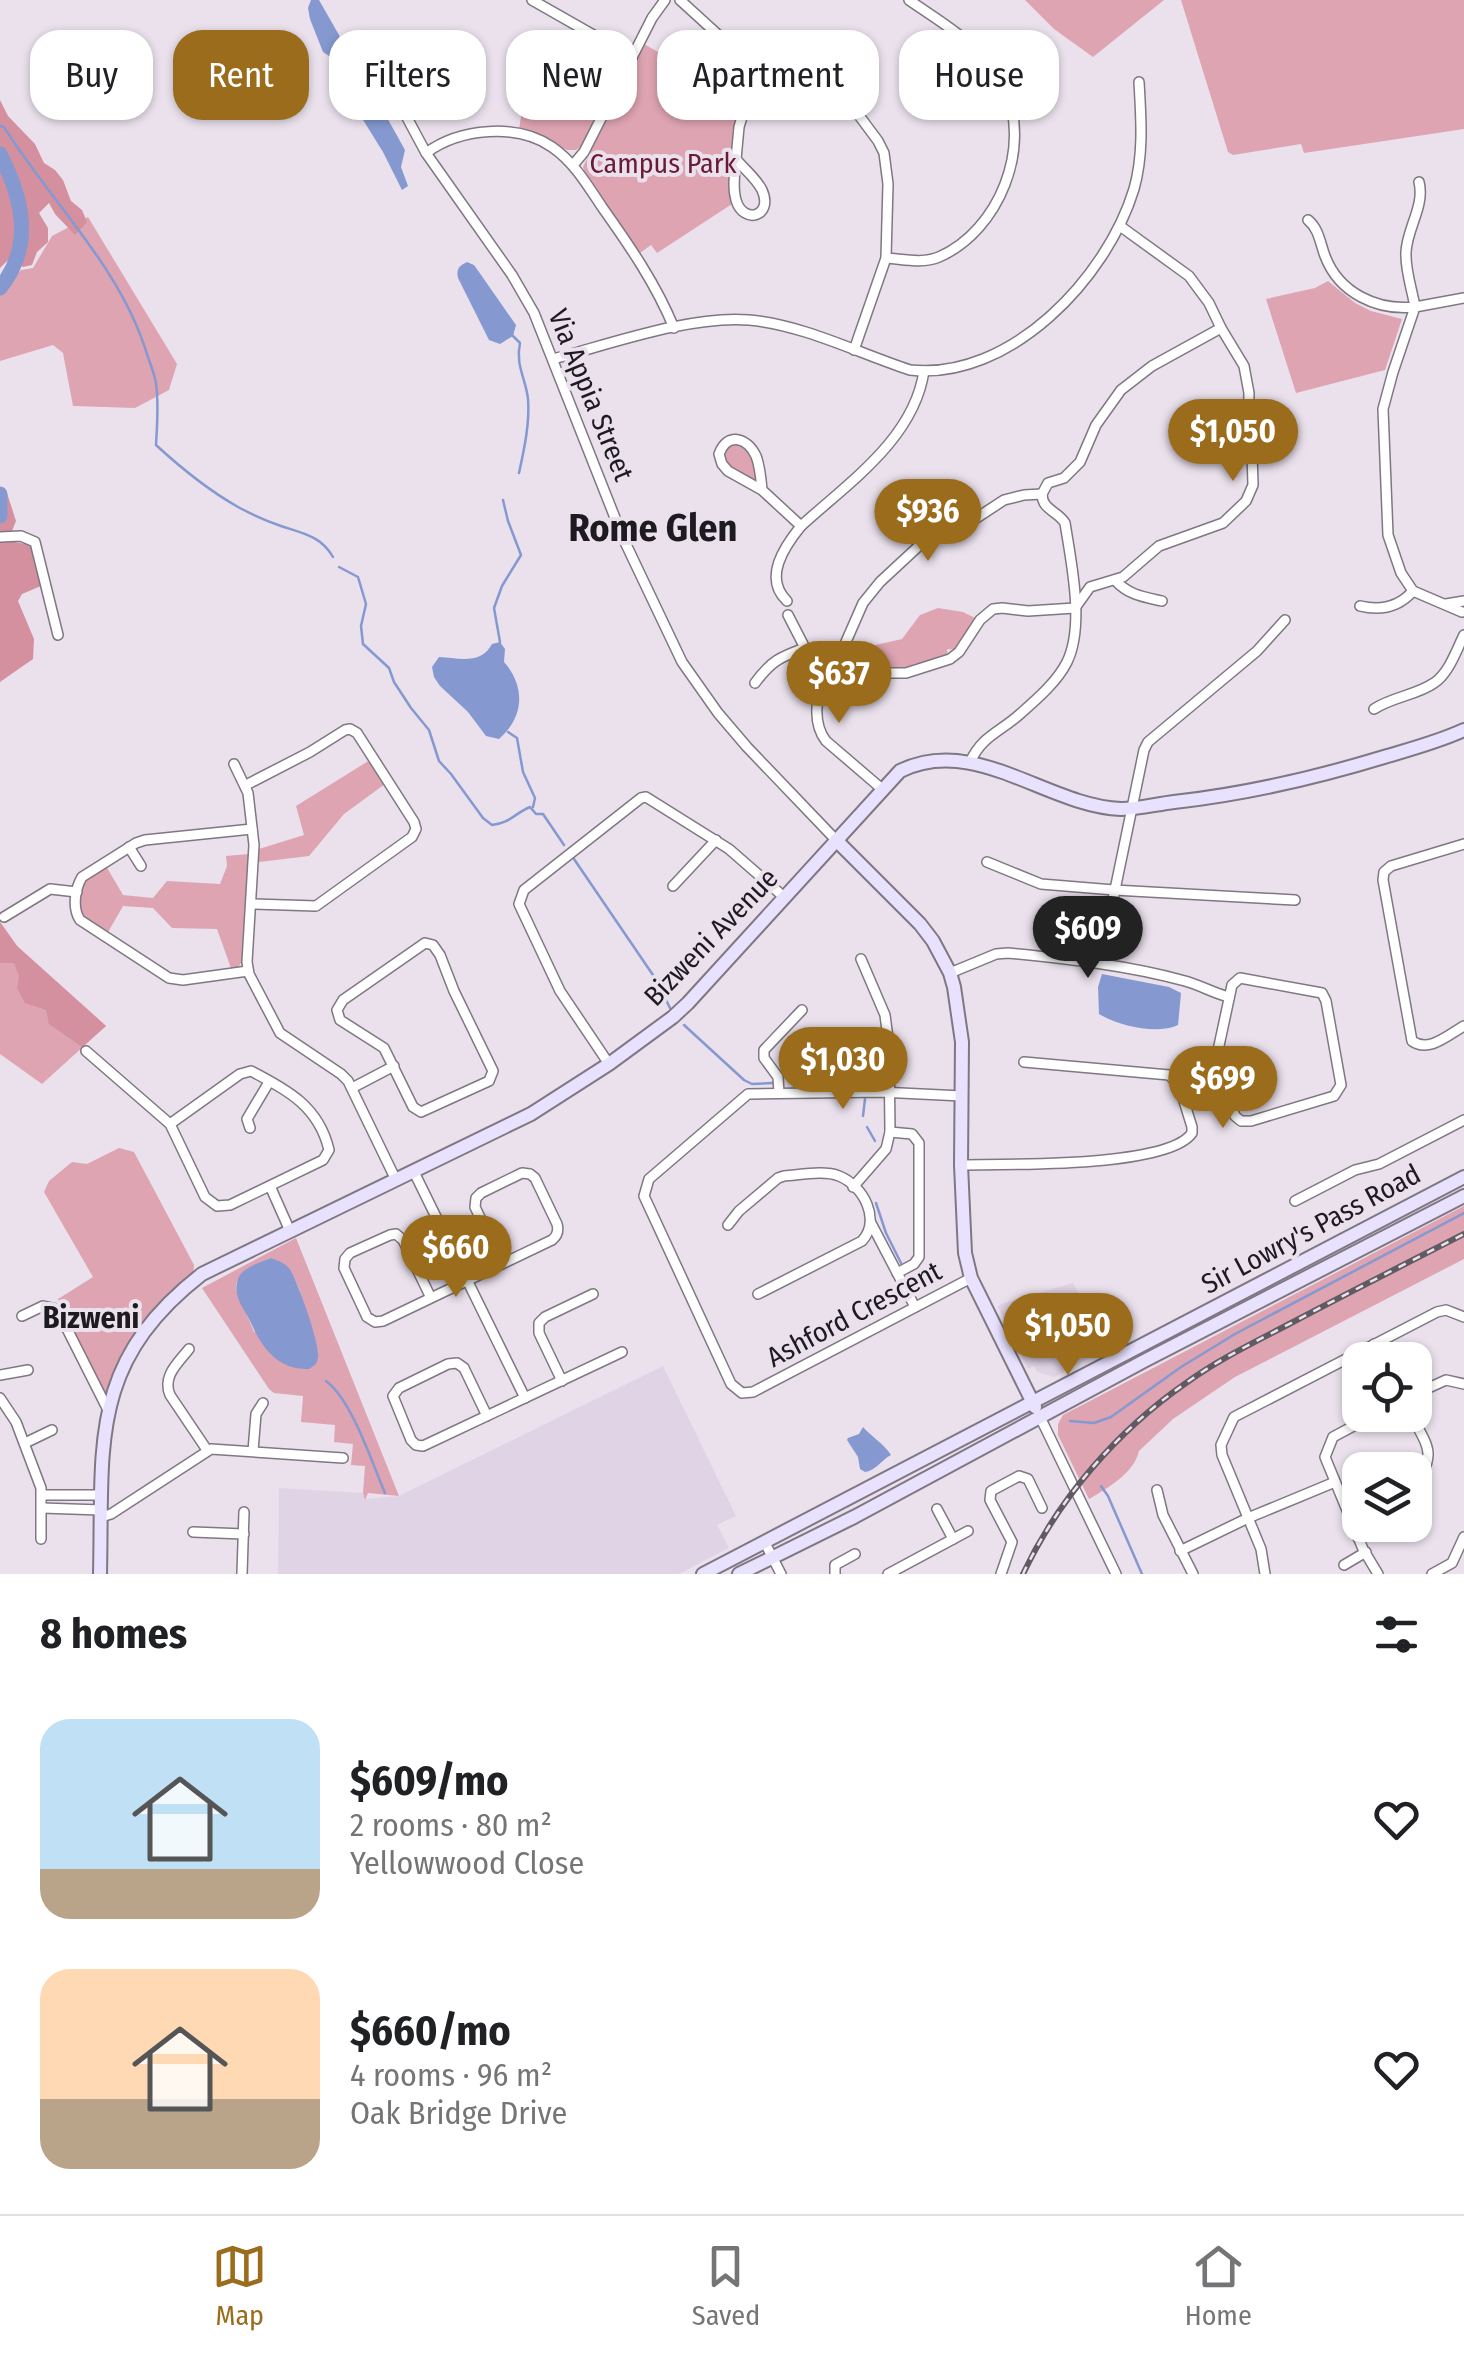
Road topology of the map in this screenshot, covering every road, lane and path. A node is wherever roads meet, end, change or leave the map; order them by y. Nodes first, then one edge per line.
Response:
1 (532, 0) edge
2 (665, 0) edge
3 (680, 0) edge
4 (909, 0) edge
5 (585, 30) edge
6 (713, 30) edge
7 (637, 47) edge
8 (1139, 82) dead end
9 (409, 120) edge
10 (600, 120) edge
11 (741, 120) edge
12 (862, 120) edge
13 (426, 153) junction
14 (736, 159) junction
15 (573, 165) junction
16 (1420, 182) dead end
17 (1308, 220) dead end
18 (1120, 226) junction
19 (886, 258) junction
20 (1464, 298) edge
21 (1415, 307) junction
22 (674, 328) junction
23 (1221, 328) junction
24 (854, 350) junction
25 (553, 359) junction
26 (924, 372) junction
27 (762, 490) junction
28 (1042, 494) junction
29 (801, 526) junction
30 (0, 537) edge
31 (1116, 580) junction
32 (1413, 590) junction
33 (787, 601) dead end
34 (1162, 601) dead end
35 (1360, 606) dead end
36 (1075, 608) junction
37 (1463, 608) edge
38 (788, 615) dead end
39 (1284, 620) dead end
40 (58, 635) dead end
41 (1464, 635) edge
42 (805, 648) junction
43 (838, 660) junction
44 (825, 664) junction
45 (755, 683) dead end
46 (1374, 709) dead end
47 (1464, 730) edge
48 (970, 762) junction
49 (234, 764) dead end
50 (246, 786) junction
51 (882, 789) junction
52 (1131, 808) junction
53 (252, 830) junction
54 (716, 840) junction
55 (836, 840) junction
56 (1464, 844) edge
57 (130, 847) junction
58 (987, 862) dead end
59 (141, 866) dead end
60 (672, 886) dead end
61 (1114, 890) junction
62 (77, 892) junction
63 (784, 898) junction
64 (1295, 900) dead end
65 (250, 904) junction
66 (4, 917) dead end
67 (862, 958) dead end
68 (1100, 962) junction
69 (248, 971) junction
70 (950, 973) junction
71 (1229, 997) junction
72 (802, 1010) dead end
73 (1464, 1026) edge
74 (86, 1050) dead end
75 (1024, 1062) dead end
76 (609, 1064) junction
77 (394, 1066) junction
78 (269, 1082) junction
79 (352, 1088) junction
80 (779, 1093) junction
81 (889, 1094) junction
82 (962, 1096) junction
83 (1464, 1120) edge
84 (170, 1124) junction
85 (250, 1128) dead end
86 (890, 1132) junction
87 (962, 1165) junction
88 (414, 1172) junction
89 (1464, 1177) edge
90 (396, 1180) junction
91 (270, 1186) junction
92 (853, 1186) junction
93 (1464, 1196) edge
94 (1295, 1201) dead end
95 (871, 1223) junction
96 (728, 1225) dead end
97 (290, 1231) junction
98 (502, 1264) junction
99 (898, 1273) junction
100 (972, 1278) junction
101 (468, 1280) junction
102 (593, 1294) dead end
103 (758, 1294) dead end
104 (431, 1298) junction
105 (915, 1307) junction
106 (22, 1316) dead end
107 (1464, 1316) edge
108 (1378, 1342) edge
109 (189, 1349) dead end
110 (622, 1352) dead end
111 (1342, 1361) edge
112 (28, 1370) dead end
113 (0, 1375) edge
114 (562, 1381) junction
115 (1464, 1384) edge
116 (1432, 1386) edge
117 (0, 1398) edge
118 (524, 1398) junction
119 (1033, 1402) junction
120 (263, 1403) dead end
121 (108, 1410) junction
122 (487, 1416) junction
123 (1040, 1417) junction
124 (52, 1430) dead end
125 (1342, 1431) edge
126 (25, 1442) junction
127 (207, 1450) junction
128 (253, 1451) junction
129 (343, 1458) dead end
130 (1335, 1482) junction
131 (1157, 1490) dead end
132 (42, 1495) junction
133 (1342, 1499) edge
134 (102, 1507) junction
135 (42, 1508) junction
136 (1042, 1508) dead end
137 (936, 1510) dead end
138 (244, 1512) dead end
139 (1248, 1518) junction
140 (968, 1531) dead end
141 (193, 1532) dead end
142 (244, 1534) junction
143 (1464, 1537) edge
144 (41, 1539) dead end
145 (953, 1539) junction
146 (764, 1541) junction
147 (1360, 1542) edge
148 (1180, 1550) junction
149 (1366, 1552) junction
150 (855, 1554) dead end
151 (773, 1556) junction
152 (1344, 1564) dead end
153 (100, 1574) edge
154 (242, 1574) edge
155 (703, 1574) edge
156 (739, 1574) edge
157 (781, 1574) edge
158 (835, 1574) edge
159 (888, 1574) edge
160 (1001, 1574) edge
161 (1116, 1574) edge
162 (1193, 1574) edge
163 (1264, 1574) edge
164 (1378, 1574) edge
165 (1432, 1574) edge

1 - 5 street
2 - 7 street
3 - 6 street
4 - 19 street
8 - 18 street
9 - 13 street, Via Appia Street
10 - 15 street
11 - 14 street
12 - 19 street
13 - 15 street
13 - 25 street, Via Appia Street
14 - 14 street
15 - 22 street
16 - 21 street
17 - 21 street
18 - 23 street
18 - 26 street
19 - 24 street
20 - 21 street
21 - 32 street
22 - 24 street
22 - 25 street
23 - 28 street
23 - 31 street
24 - 26 street
25 - 55 street, Via Appia Street
26 - 29 street
27 - 27 street
27 - 29 street
28 - 36 street
28 - 43 street
29 - 33 street
30 - 40 street
31 - 34 street
31 - 36 street
32 - 35 street
32 - 37 street
36 - 43 street
36 - 48 street
38 - 42 street
39 - 52 street
41 - 46 street
42 - 44 street
42 - 45 street
43 - 44 street
44 - 51 street
47 - 52 street, Bizweni Avenue
48 - 51 street, Bizweni Avenue
48 - 52 street, Bizweni Avenue
49 - 50 street
50 - 53 street
50 - 65 street
51 - 55 street, Bizweni Avenue
52 - 61 street
53 - 57 street
53 - 65 street
54 - 60 street
54 - 63 street
54 - 76 street
55 - 63 street, Bizweni Avenue
55 - 70 street
56 - 73 street
57 - 59 street
57 - 62 street
58 - 61 street
61 - 64 street
61 - 68 street
62 - 66 street
62 - 69 street
63 - 76 street, Bizweni Avenue
65 - 69 street
67 - 81 street
68 - 70 street
68 - 71 street
69 - 79 street
70 - 82 street
71 - 71 street
72 - 80 street
74 - 84 street
75 - 87 street
76 - 88 street, Bizweni Avenue
77 - 77 street
77 - 79 street
78 - 84 street
78 - 85 street
78 - 91 street
79 - 90 street
80 - 81 street, Ashford Crescent
80 - 105 street, Ashford Crescent
81 - 82 street, Ashford Crescent
81 - 86 street
82 - 87 street
83 - 94 street
84 - 91 street
86 - 92 street
86 - 99 street
87 - 100 street
88 - 90 street, Bizweni Avenue
88 - 101 street
89 - 119 street, Sir Lowry's Pass Road
90 - 97 street, Bizweni Avenue
91 - 97 street
92 - 95 street
92 - 96 street
93 - 123 street, Sir Lowry's Pass Road
95 - 99 street
95 - 103 street
97 - 121 street, Bizweni Avenue
98 - 98 street
98 - 101 street
99 - 105 street
100 - 105 street, Ashford Crescent
100 - 119 street
101 - 104 street
101 - 118 street
102 - 114 street
104 - 104 street
106 - 121 street
107 - 108 street
109 - 127 street
110 - 114 street
111 - 139 street
112 - 113 street
114 - 118 street
115 - 116 street
117 - 126 street
118 - 122 street
119 - 123 street
119 - 146 street, Sir Lowry's Pass Road
120 - 128 street
121 - 134 street, Bizweni Avenue
122 - 122 street
123 - 151 street, Sir Lowry's Pass Road
123 - 161 street
124 - 126 street
125 - 130 street
126 - 132 street
127 - 128 street
127 - 134 street
128 - 129 street
130 - 133 street
130 - 139 street
131 - 148 street
132 - 134 street
132 - 135 street
134 - 135 street
134 - 153 street, Bizweni Avenue
135 - 144 street
136 - 160 street
137 - 145 street
138 - 142 street
139 - 148 street
139 - 163 street
140 - 145 street
141 - 142 street
142 - 154 street
143 - 165 street
145 - 159 street
146 - 151 street
146 - 155 street, Sir Lowry's Pass Road
147 - 149 street
148 - 162 street
149 - 152 street
149 - 164 street
150 - 158 street
151 - 156 street, Sir Lowry's Pass Road
151 - 157 street

